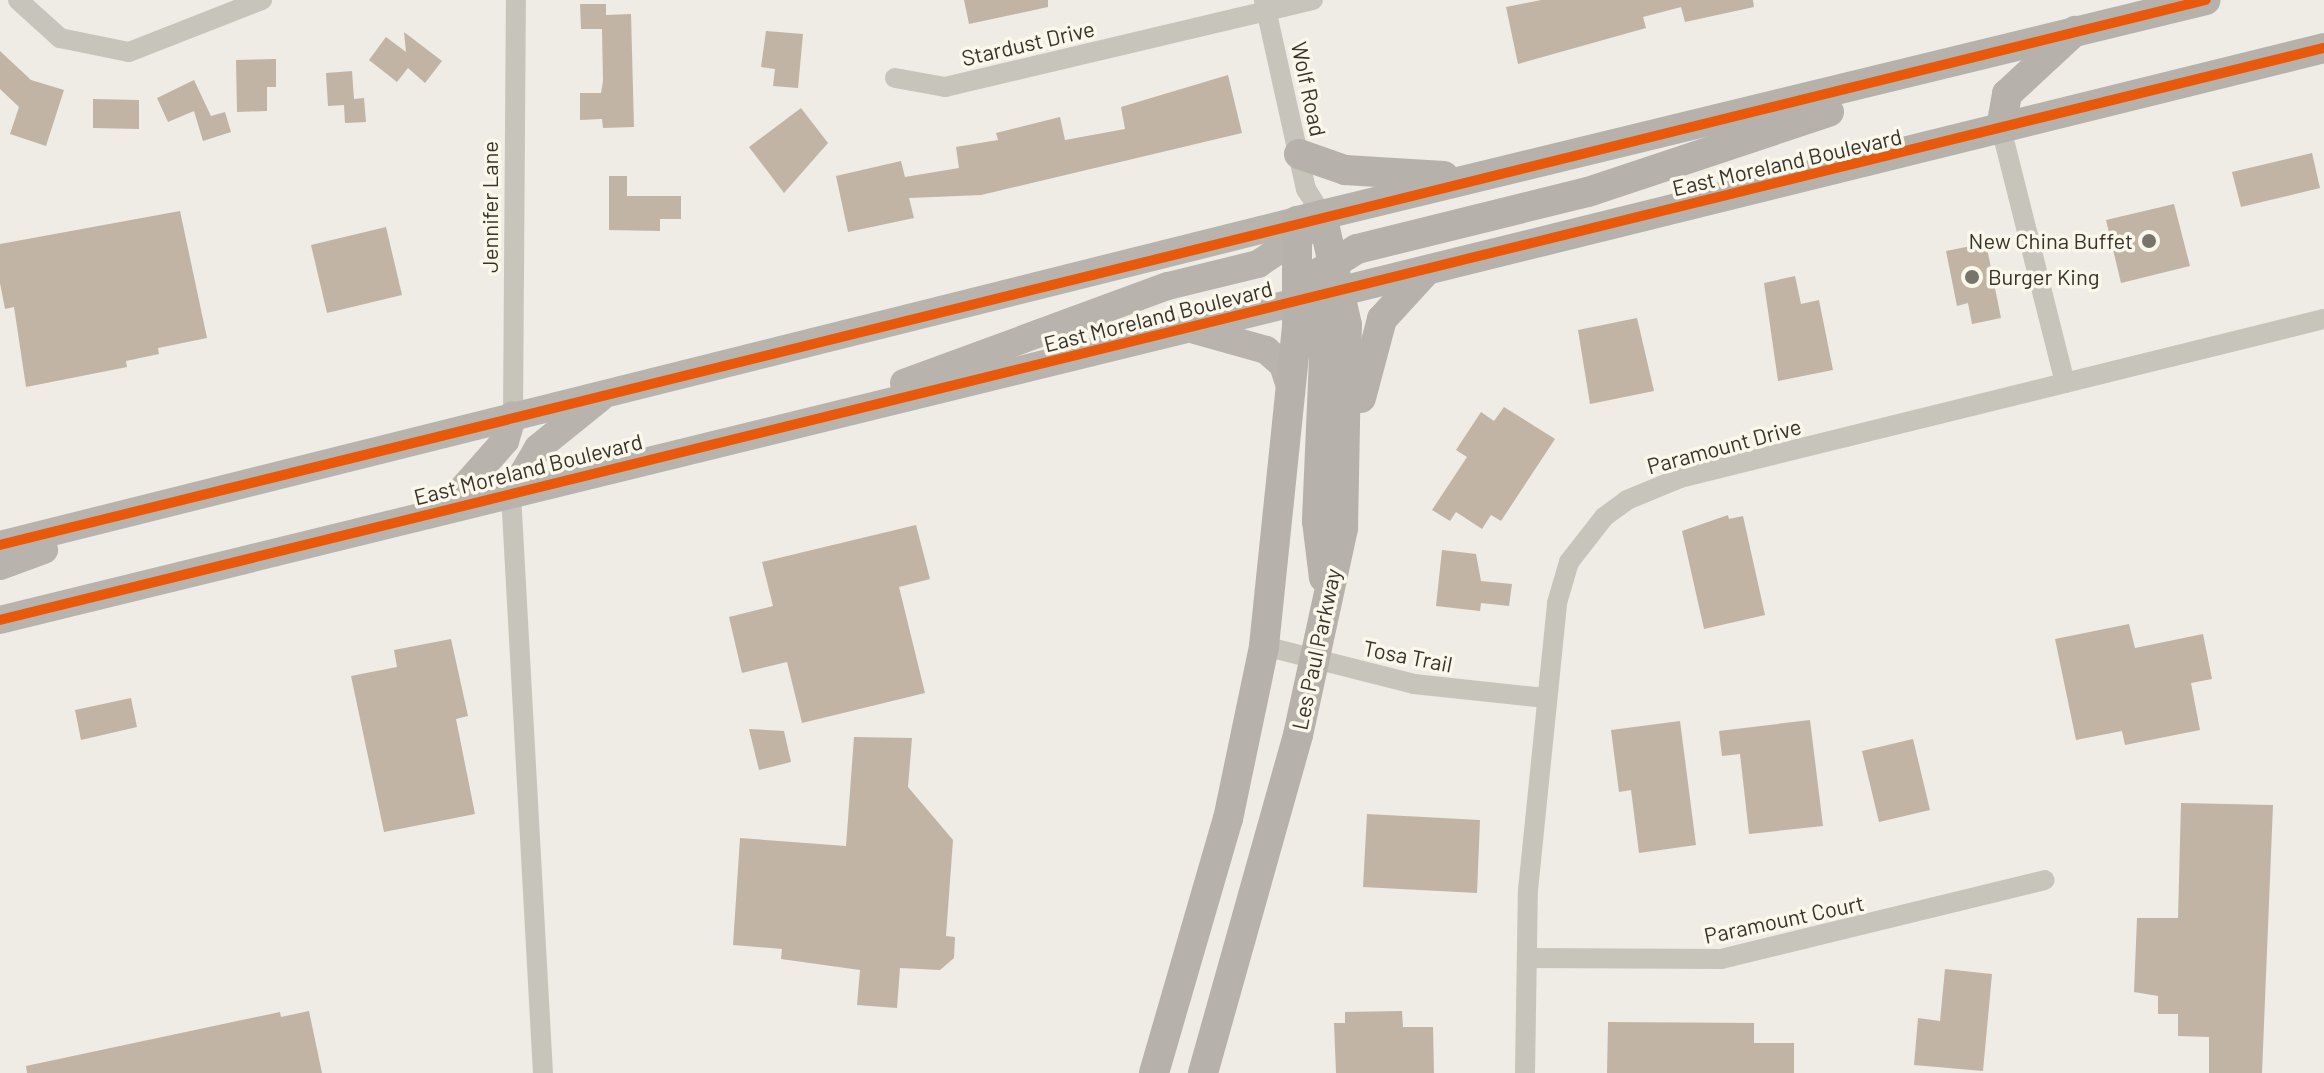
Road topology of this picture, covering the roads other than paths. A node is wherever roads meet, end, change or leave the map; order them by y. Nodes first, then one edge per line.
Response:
1 (18, 0) edge
2 (262, 0) edge
3 (516, 0) edge
4 (1313, 0) edge
5 (2206, 0) edge
6 (1266, 6) edge
7 (2077, 30) junction
8 (2324, 34) edge
9 (2324, 48) edge
10 (2238, 67) junction
11 (1916, 70) junction
12 (895, 78) dead end
13 (2001, 128) junction
14 (1299, 154) junction
15 (1474, 178) junction
16 (1305, 228) junction
17 (1431, 268) junction
18 (1322, 284) junction
19 (2324, 319) edge
20 (1191, 328) junction
21 (2065, 383) junction
22 (1291, 389) junction
23 (607, 392) junction
24 (841, 412) junction
25 (513, 415) junction
26 (1349, 468) junction
27 (511, 494) junction
28 (443, 511) junction
29 (125, 514) junction
30 (0, 545) edge
31 (0, 566) edge
32 (1327, 600) junction
33 (0, 620) edge
34 (1264, 646) junction
35 (1314, 661) junction
36 (1545, 698) junction
37 (2044, 880) dead end
38 (1206, 894) junction
39 (1527, 958) junction
40 (543, 1073) edge
41 (1154, 1073) edge
42 (1165, 1073) edge
43 (1203, 1073) edge
44 (1525, 1073) edge

1 - 2 street
3 - 25 street, Jennifer Lane
4 - 6 street, Stardust Drive
5 - 7 main road
6 - 12 street, Stardust Drive
6 - 14 street, Wolf Road
7 - 11 main road
7 - 13 main road
8 - 10 main road
9 - 10 main road, East Moreland Boulevard
10 - 13 main road, East Moreland Boulevard
11 - 15 main road
11 - 18 main road
13 - 17 main road, East Moreland Boulevard
13 - 21 street
14 - 15 main road
14 - 16 street, Wolf Road
15 - 16 main road
16 - 18 main road, Les Paul Parkway
16 - 18 main road, Les Paul Parkway
16 - 23 main road
16 - 24 main road
17 - 18 main road, East Moreland Boulevard
17 - 26 main road
18 - 20 main road, East Moreland Boulevard
18 - 22 main road, Les Paul Parkway
18 - 26 main road, Les Paul Parkway
18 - 32 main road
19 - 21 street, Paramount Drive
20 - 22 main road
20 - 24 main road, East Moreland Boulevard
21 - 36 street, Paramount Drive
22 - 34 main road, Les Paul Parkway
23 - 25 main road
23 - 27 main road
24 - 27 main road, East Moreland Boulevard
25 - 28 main road
25 - 29 main road
26 - 32 main road, Les Paul Parkway
27 - 28 main road, East Moreland Boulevard
27 - 40 street
28 - 33 main road, East Moreland Boulevard
29 - 30 main road
29 - 31 main road
32 - 35 main road, Les Paul Parkway
34 - 35 street, Tosa Trail
34 - 38 main road, Les Paul Parkway
35 - 36 street, Tosa Trail
35 - 43 main road, Les Paul Parkway
36 - 39 street, Paramount Drive
37 - 39 street, Paramount Court
38 - 41 main road, Les Paul Parkway
38 - 42 main road
39 - 44 street, Paramount Drive

